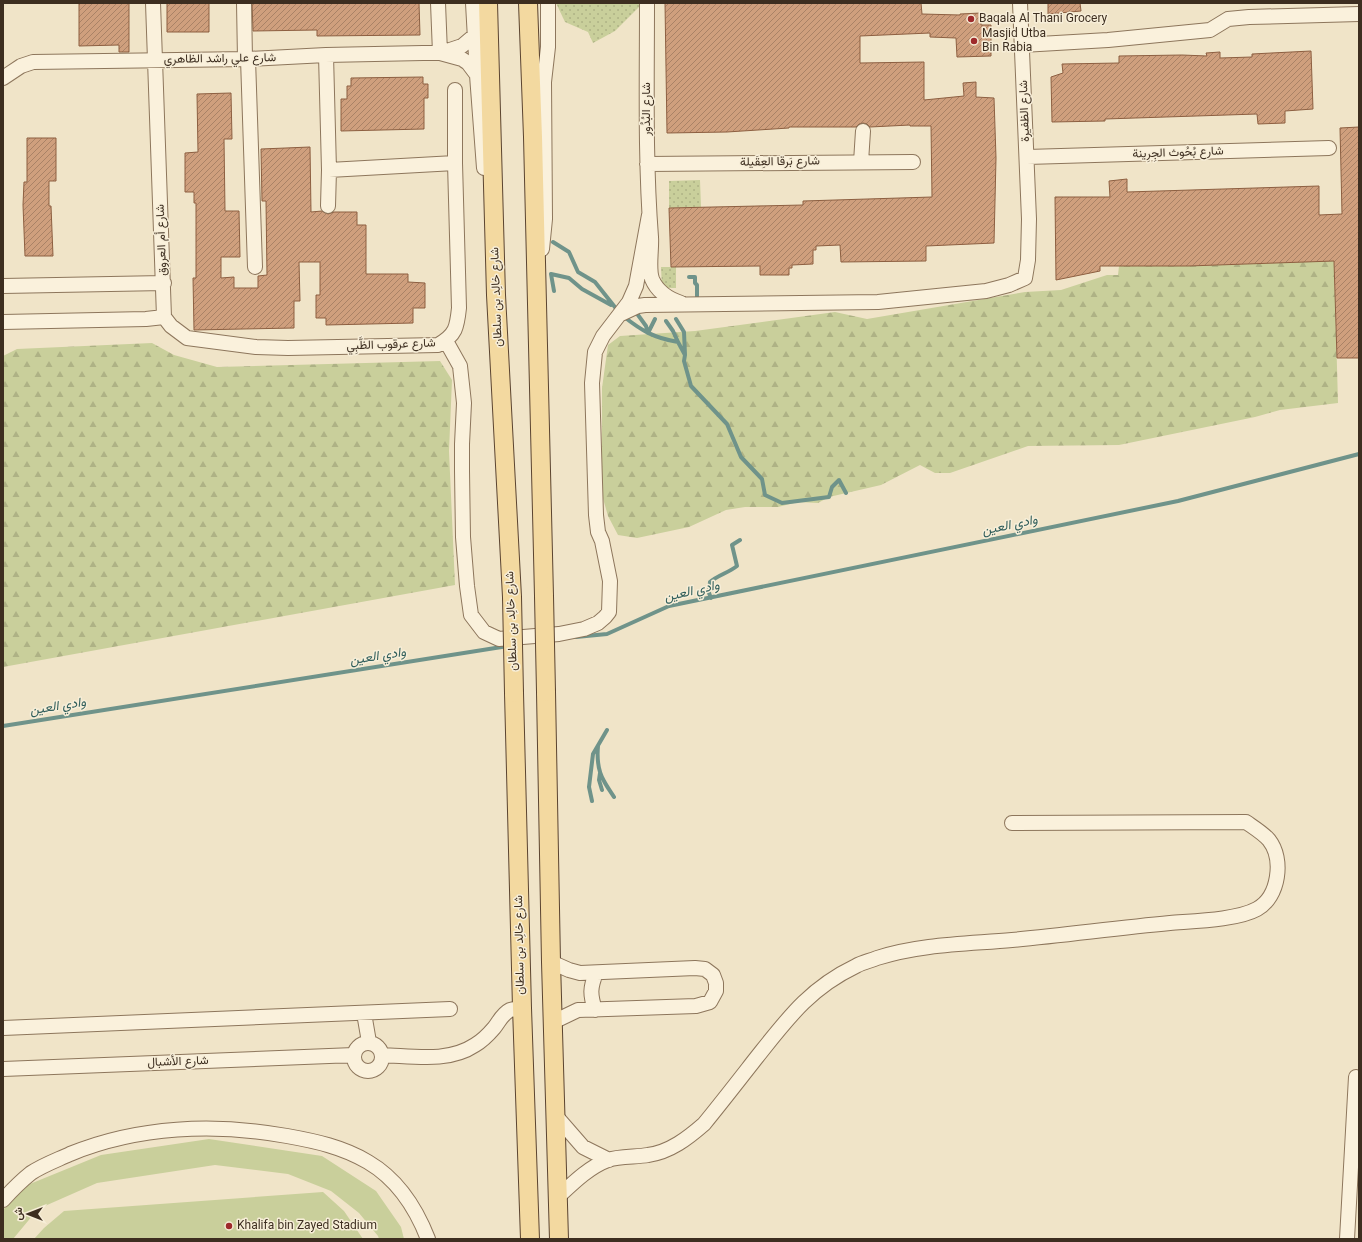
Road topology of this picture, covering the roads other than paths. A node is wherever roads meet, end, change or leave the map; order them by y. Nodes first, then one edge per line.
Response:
1 (153, 3) edge
2 (244, 3) edge
3 (438, 3) edge
4 (474, 3) edge
5 (488, 3) edge
6 (528, 3) edge
7 (548, 3) edge
8 (647, 3) edge
9 (1020, 3) edge
10 (1359, 14) edge
11 (475, 34) junction
12 (1022, 45) junction
13 (440, 53) junction
14 (326, 55) junction
15 (247, 59) junction
16 (156, 61) junction
17 (477, 75) junction
18 (3, 78) edge
19 (455, 90) dead end
20 (863, 131) dead end
21 (1329, 148) dead end
22 (1027, 157) junction
23 (862, 162) junction
24 (913, 162) dead end
25 (455, 163) junction
26 (648, 164) junction
27 (329, 170) junction
28 (328, 206) dead end
29 (649, 214) junction
30 (256, 267) dead end
31 (639, 270) junction
32 (164, 283) junction
33 (3, 286) edge
34 (496, 295) junction
35 (536, 297) junction
36 (685, 304) junction
37 (660, 305) junction
38 (621, 314) junction
39 (164, 317) junction
40 (3, 322) edge
41 (446, 341) junction
42 (1012, 823) dead end
43 (552, 962) junction
44 (596, 973) junction
45 (522, 1008) junction
46 (450, 1009) dead end
47 (595, 1010) junction
48 (364, 1013) junction
49 (553, 1022) junction
50 (3, 1028) edge
51 (369, 1042) junction
52 (354, 1055) junction
53 (382, 1055) junction
54 (3, 1069) edge
55 (1356, 1077) dead end
56 (556, 1116) junction
57 (609, 1160) junction
58 (558, 1197) junction
59 (3, 1200) edge
60 (428, 1239) edge
61 (530, 1239) edge
62 (559, 1239) edge
63 (1347, 1239) edge

1 - 16 street, شارع أم العروق
2 - 15 street
3 - 13 street
4 - 11 street
5 - 34 main road, شارع خالِد بن سلطان
6 - 35 main road
7 - 35 street
8 - 26 street, شارع البُدُور
9 - 12 street, شارع الظفيرة
10 - 12 street
11 - 13 street
11 - 17 street
12 - 22 street, شارع الظفيرة
13 - 14 street, شارع علي راشد الظاهري
13 - 17 street
14 - 15 street, شارع علي راشد الظاهري
14 - 27 street
15 - 16 street, شارع علي راشد الظاهري
15 - 30 street
16 - 18 street, شارع علي راشد الظاهري
16 - 32 street, شارع أم العروق
17 - 34 street
19 - 25 street, شارع عرقوب الظَّبِي
20 - 23 street
21 - 22 street, شارع بُحُوث الجِرِينة
22 - 36 street, شارع الظفيرة
23 - 24 street, شارع بَرقا العِقَيلة
23 - 26 street, شارع بَرقا العِقَيلة
25 - 27 street
25 - 41 street, شارع عرقوب الظَّبِي
26 - 29 street, شارع البُدُور
27 - 28 street
29 - 31 street
29 - 36 street
31 - 37 street
31 - 38 street
32 - 33 street
32 - 39 street, شارع أم العروق
34 - 45 main road, شارع خالِد بن سلطان, bridge
35 - 43 main road, bridge
36 - 37 street
37 - 38 street
38 - 41 street
39 - 40 street
39 - 41 street, شارع عرقوب الظَّبِي
42 - 57 street
43 - 44 street
43 - 49 main road
44 - 47 street
44 - 47 street
45 - 53 street
45 - 61 main road, شارع خالِد بن سلطان
46 - 48 street
47 - 49 street
48 - 50 street
48 - 51 street
49 - 56 main road
51 - 52 street
51 - 53 street
52 - 53 street
52 - 54 street, شارع الأشبال
55 - 63 street
56 - 57 street
56 - 58 main road
57 - 58 street
58 - 62 main road
59 - 60 street

